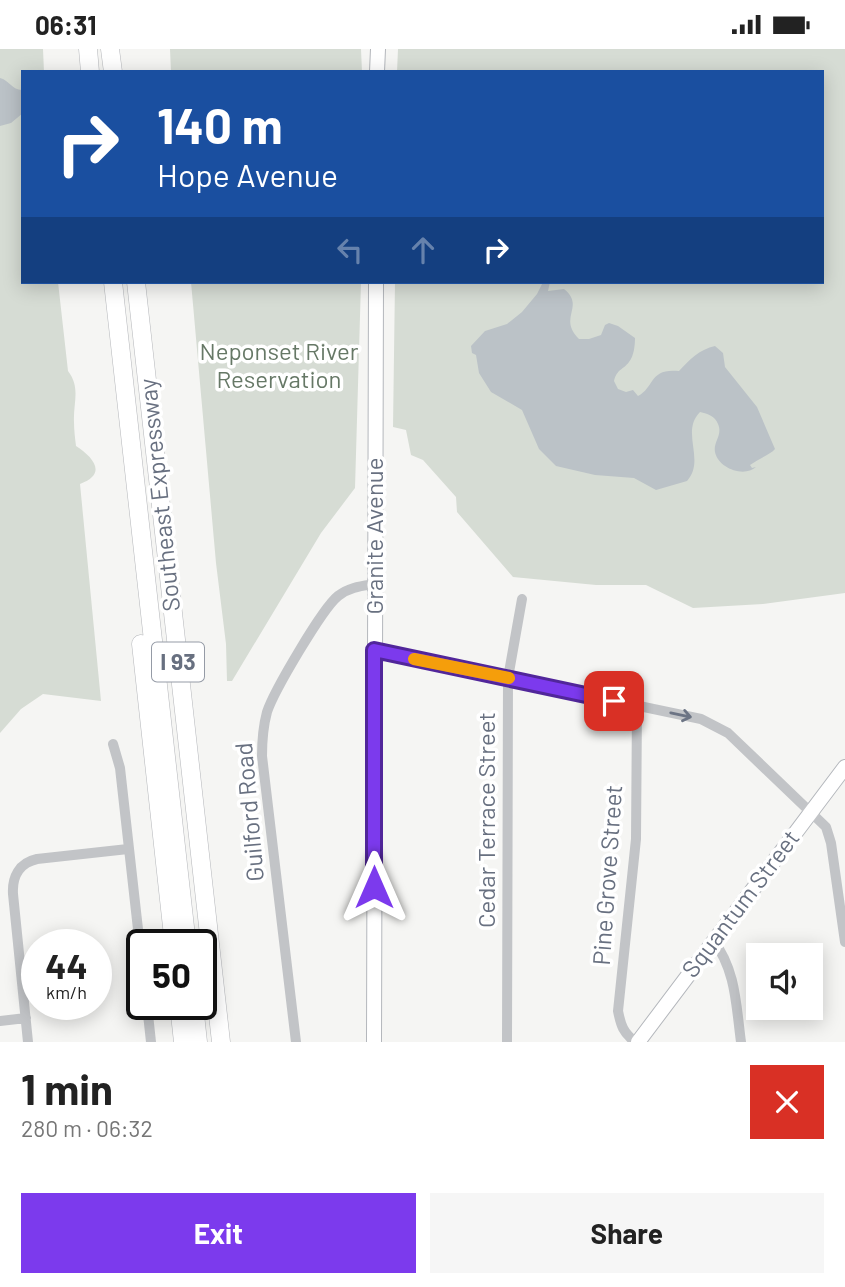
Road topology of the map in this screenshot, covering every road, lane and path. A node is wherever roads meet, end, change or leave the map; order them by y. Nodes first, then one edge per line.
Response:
1 (76, 49) edge
2 (88, 49) edge
3 (100, 49) edge
4 (110, 49) edge
5 (378, 49) edge
6 (79, 70) edge
7 (90, 70) edge
8 (103, 70) edge
9 (113, 70) edge
10 (377, 70) edge
11 (102, 284) edge
12 (113, 284) edge
13 (127, 284) edge
14 (136, 284) edge
15 (376, 284) edge
16 (374, 584) junction
17 (522, 599) dead end
18 (374, 650) junction
19 (508, 678) junction
20 (637, 706) junction
21 (113, 744) dead end
22 (845, 767) edge
23 (812, 812) junction
24 (128, 849) junction
25 (138, 929) edge
26 (172, 929) edge
27 (185, 929) edge
28 (198, 929) edge
29 (713, 940) junction
30 (845, 942) edge
31 (21, 970) edge
32 (21, 1019) edge
33 (26, 1020) edge
34 (148, 1020) edge
35 (180, 1020) edge
36 (196, 1020) edge
37 (209, 1020) edge
38 (0, 1021) edge
39 (182, 1039) edge
40 (29, 1042) edge
41 (151, 1042) edge
42 (198, 1042) edge
43 (211, 1042) edge
44 (221, 1042) edge
45 (296, 1042) edge
46 (374, 1042) edge
47 (508, 1042) edge
48 (637, 1042) edge
49 (741, 1042) edge

1 - 6 highway
2 - 7 highway
3 - 8 highway
4 - 9 highway
5 - 10 main road
11 - 26 highway, Southeast Expressway / I 93
12 - 27 highway, I 93
13 - 28 highway, I 93
14 - 44 highway, Southeast Expressway / I 93
15 - 16 main road, Granite Avenue
16 - 18 main road, Granite Avenue
16 - 45 street, Guilford Road
17 - 19 street, Cedar Terrace Street
18 - 19 street
18 - 46 main road, Granite Avenue
19 - 20 street
19 - 47 street, Cedar Terrace Street
20 -> 23 street
20 - 48 street, Pine Grove Street
21 - 24 street
22 - 23 main road, Squantum Street
23 - 29 main road, Squantum Street
23 - 30 street
24 - 25 street
24 - 31 street
29 - 48 main road, Squantum Street
29 - 49 street
32 - 38 street
33 - 40 street
34 - 41 street
35 - 39 highway
36 - 42 highway
37 - 43 highway

